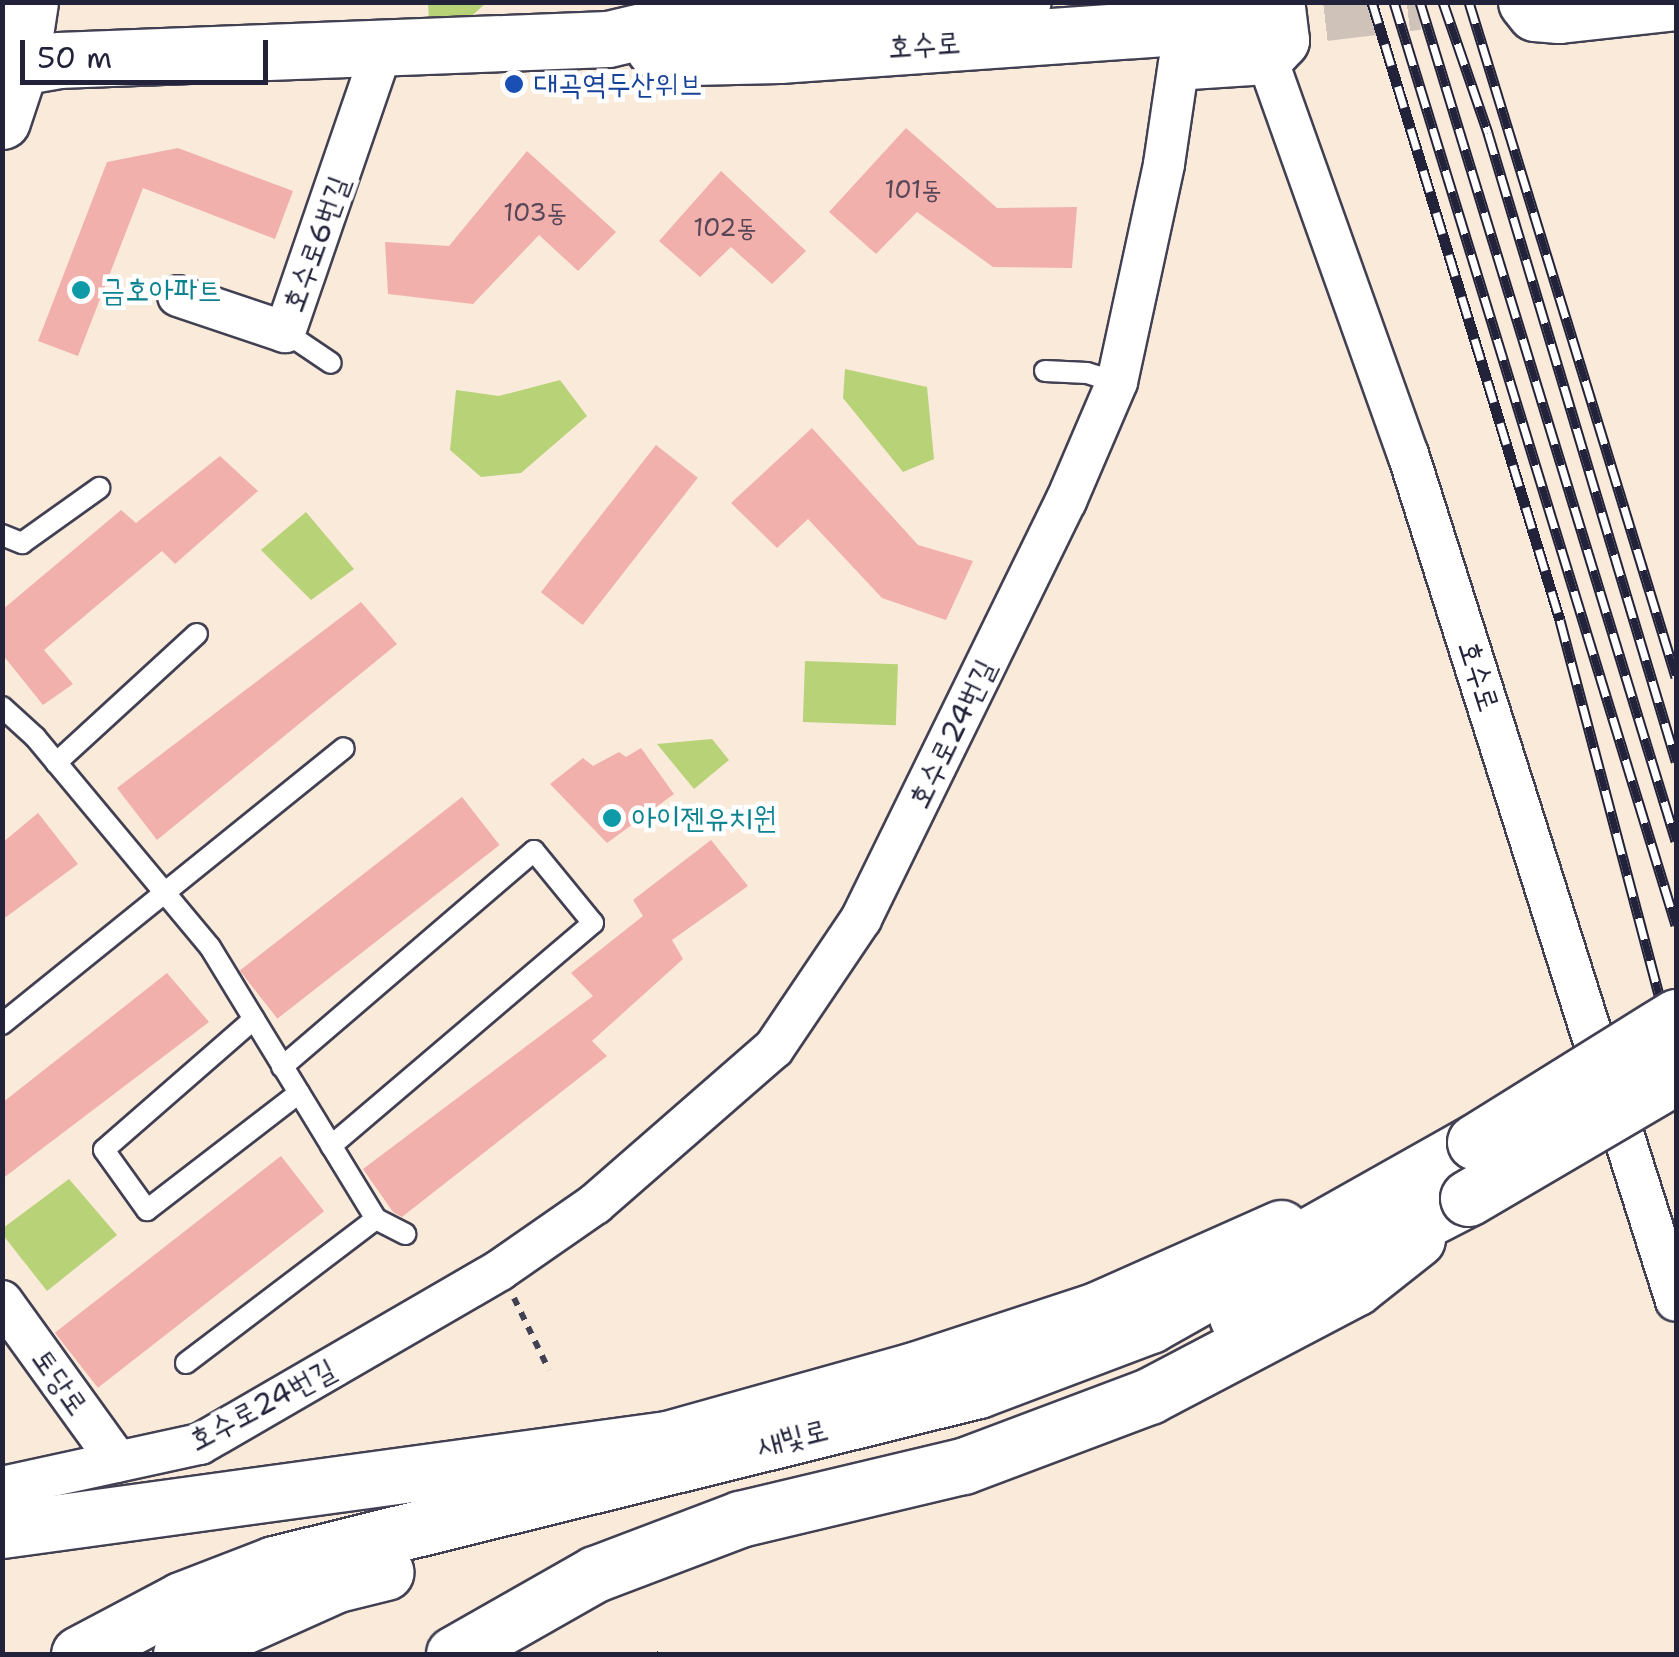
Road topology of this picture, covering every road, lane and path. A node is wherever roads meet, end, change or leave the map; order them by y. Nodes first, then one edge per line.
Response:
1 (30, 2) edge
2 (1024, 2) edge
3 (1526, 2) edge
4 (1674, 2) edge
5 (977, 17) edge
6 (1262, 27) edge
7 (382, 50) junction
8 (1179, 62) junction
9 (11, 68) edge
10 (2, 121) edge
11 (178, 296) dead end
12 (285, 332) junction
13 (331, 363) dead end
14 (1045, 371) dead end
15 (1117, 382) junction
16 (99, 488) dead end
17 (2, 535) edge
18 (196, 634) dead end
19 (2, 706) edge
20 (344, 748) dead end
21 (56, 762) junction
22 (165, 894) junction
23 (1676, 1017) edge
24 (254, 1019) junction
25 (2, 1024) edge
26 (1676, 1050) edge
27 (282, 1066) junction
28 (1676, 1076) edge
29 (299, 1093) junction
30 (1676, 1103) edge
31 (1476, 1142) junction
32 (331, 1146) junction
33 (1468, 1198) junction
34 (376, 1219) junction
35 (405, 1234) dead end
36 (500, 1270) junction
37 (1676, 1301) edge
38 (4, 1305) edge
39 (186, 1363) dead end
40 (549, 1370) dead end
41 (118, 1462) junction
42 (2, 1487) edge
43 (2, 1530) edge
44 (78, 1654) edge
45 (180, 1654) edge
46 (454, 1654) edge

1 - 9 main road
2 - 5 main road, 호수로
3 - 4 main road
5 - 6 main road, 호수로
5 - 7 main road, 호수로
5 - 8 main road
6 - 8 main road
6 - 37 street, 호수로
7 - 9 main road, 호수로
7 - 12 street, 호수로6번길
8 - 15 street, 호수로24번길
9 - 10 main road
11 - 12 street, 호수로6번길
12 - 13 lane
14 - 15 lane
15 - 36 street, 호수로24번길
16 - 17 lane
18 - 21 lane
19 - 21 lane
20 - 22 lane
21 - 22 lane
22 - 24 lane
22 - 25 lane
23 - 31 main road, bridge
24 - 27 lane
24 - 29 lane
26 - 31 main road, bridge
27 - 29 lane
27 - 32 lane
28 - 33 main road, bridge
29 - 32 lane
30 - 33 main road, bridge
31 - 43 main road
31 - 44 main road, 새빛로
32 - 34 lane
33 - 45 main road, 새빛로
33 - 46 main road
34 - 35 lane
34 - 39 lane
36 - 40 path
36 - 41 street, 호수로24번길
38 - 41 street, 토당로
41 - 42 street, 호수로24번길

